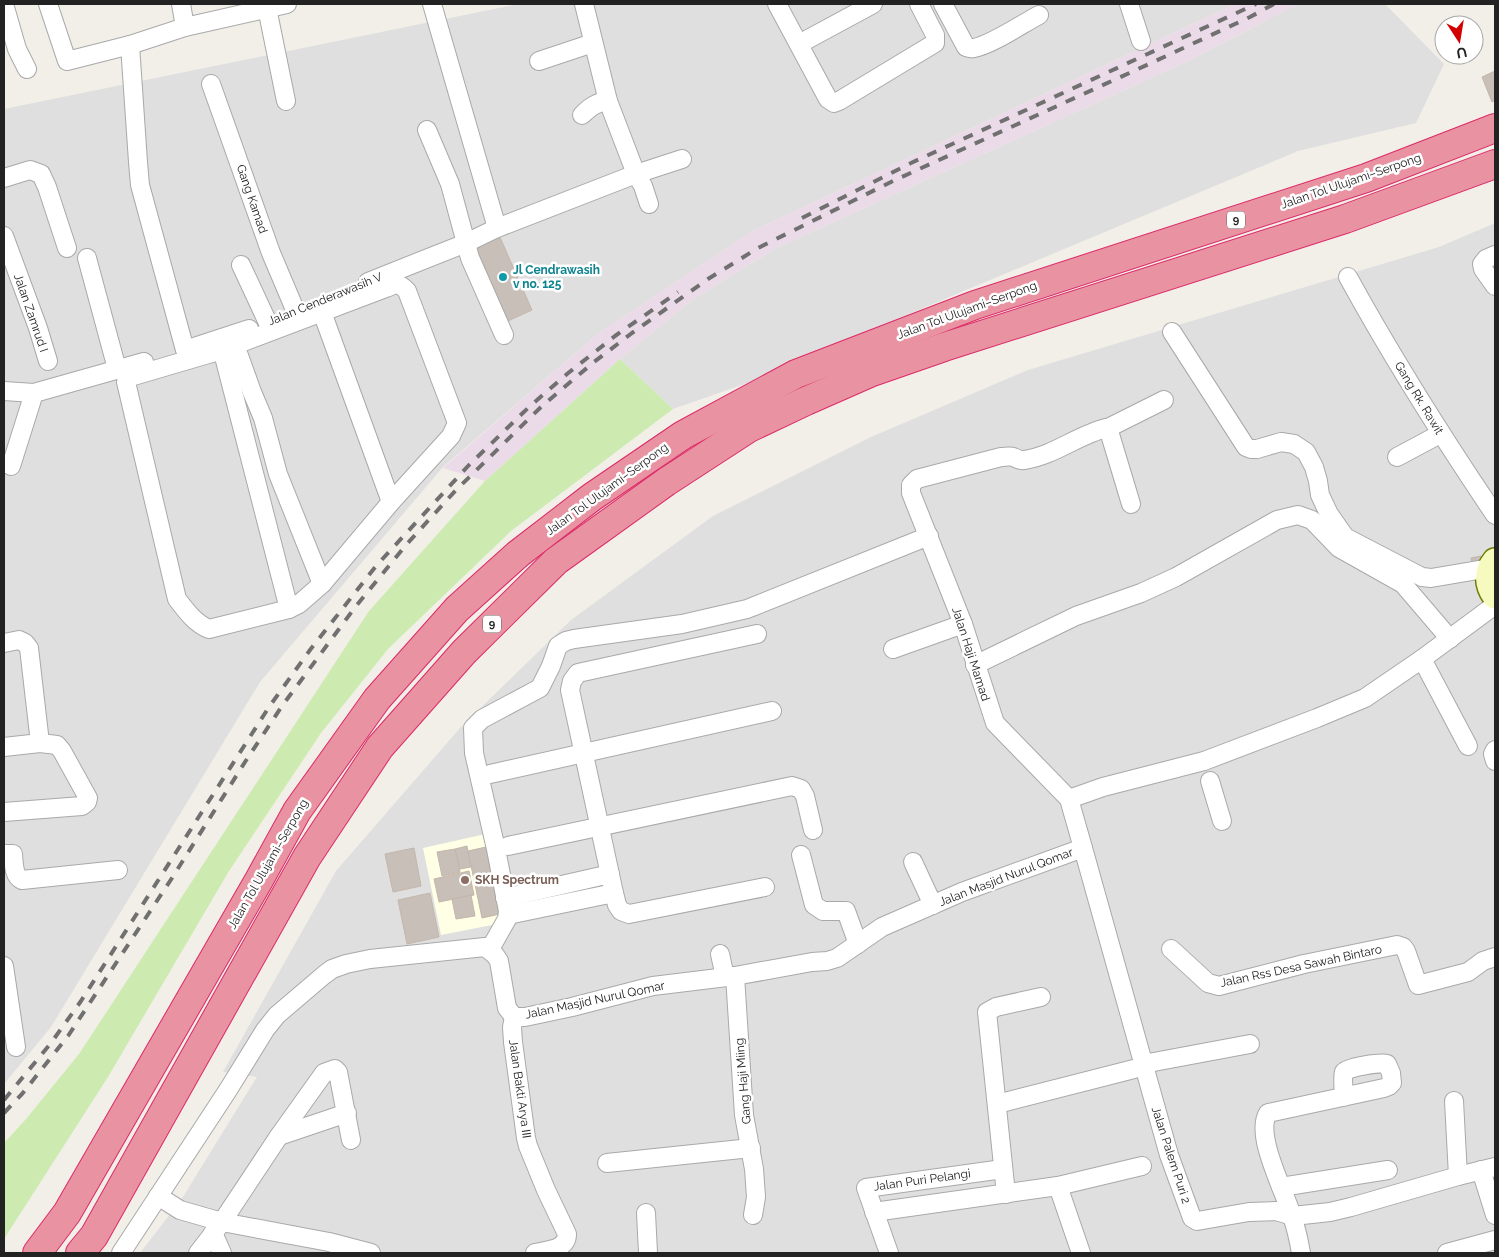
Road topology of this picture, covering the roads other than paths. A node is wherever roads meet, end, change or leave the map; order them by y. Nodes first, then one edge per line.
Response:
1 (4, 4) edge
2 (48, 4) edge
3 (182, 4) edge
4 (287, 4) edge
5 (432, 4) edge
6 (584, 4) edge
7 (777, 4) edge
8 (873, 4) edge
9 (919, 4) edge
10 (943, 4) edge
11 (1129, 4) edge
12 (258, 8) edge
13 (1039, 15) dead end
14 (185, 27) junction
15 (1141, 41) dead end
16 (593, 43) junction
17 (799, 44) junction
18 (130, 45) junction
19 (539, 61) dead end
20 (27, 69) dead end
21 (212, 84) dead end
22 (608, 101) junction
23 (286, 102) dead end
24 (582, 115) dead end
25 (1495, 128) edge
26 (427, 130) dead end
27 (682, 159) dead end
28 (1495, 164) edge
29 (636, 174) junction
30 (4, 178) edge
31 (649, 204) dead end
32 (497, 228) junction
33 (4, 236) edge
34 (466, 243) junction
35 (67, 248) dead end
36 (1495, 255) edge
37 (87, 258) dead end
38 (241, 265) dead end
39 (1348, 277) dead end
40 (1495, 286) edge
41 (296, 312) junction
42 (322, 312) junction
43 (268, 322) junction
44 (1172, 332) dead end
45 (504, 335) dead end
46 (227, 342) junction
47 (185, 350) junction
48 (48, 362) dead end
49 (117, 369) junction
50 (4, 391) edge
51 (252, 392) junction
52 (34, 393) junction
53 (235, 397) junction
54 (1164, 400) dead end
55 (1108, 428) junction
56 (1440, 434) junction
57 (1397, 456) dead end
58 (12, 466) dead end
59 (278, 474) junction
60 (255, 481) junction
61 (391, 502) junction
62 (1131, 504) dead end
63 (1495, 515) edge
64 (929, 536) junction
65 (1493, 564) edge
66 (322, 584) junction
67 (1495, 596) edge
68 (1495, 605) edge
69 (289, 609) junction
70 (963, 624) junction
71 (756, 634) dead end
72 (1450, 639) junction
73 (4, 643) edge
74 (893, 649) dead end
75 (1422, 659) junction
76 (975, 665) junction
77 (772, 711) dead end
78 (40, 743) junction
79 (1468, 746) dead end
80 (4, 747) edge
81 (1495, 750) edge
82 (584, 753) junction
83 (1495, 761) edge
84 (1206, 769) junction
85 (490, 774) dead end
86 (1068, 799) junction
87 (4, 812) edge
88 (1222, 821) dead end
89 (600, 827) junction
90 (813, 830) dead end
91 (508, 846) dead end
92 (1083, 848) junction
93 (4, 854) edge
94 (801, 855) dead end
95 (914, 862) dead end
96 (118, 870) dead end
97 (610, 874) junction
98 (765, 887) dead end
99 (614, 893) junction
100 (505, 898) junction
101 (933, 905) junction
102 (508, 915) junction
103 (858, 944) junction
104 (490, 949) junction
105 (1171, 949) dead end
106 (720, 954) dead end
107 (1495, 957) edge
108 (4, 966) edge
109 (730, 976) junction
110 (1041, 997) dead end
111 (514, 1017) junction
112 (1250, 1044) dead end
113 (16, 1047) dead end
114 (1139, 1067) junction
115 (1344, 1097) dead end
116 (1454, 1101) dead end
117 (996, 1104) junction
118 (347, 1113) junction
119 (279, 1136) junction
120 (351, 1140) dead end
121 (751, 1148) junction
122 (607, 1163) dead end
123 (1142, 1166) dead end
124 (1003, 1169) junction
125 (1488, 1169) edge
126 (1388, 1170) dead end
127 (1458, 1176) junction
128 (1058, 1186) junction
129 (1281, 1187) junction
130 (1006, 1194) junction
131 (158, 1196) junction
132 (646, 1212) dead end
133 (874, 1212) junction
134 (753, 1215) dead end
135 (1495, 1215) edge
136 (1293, 1216) junction
137 (218, 1227) junction
138 (1495, 1240) edge
139 (37, 1253) edge
140 (80, 1253) edge
141 (121, 1253) edge
142 (198, 1253) edge
143 (222, 1253) edge
144 (372, 1253) edge
145 (535, 1253) edge
146 (648, 1253) edge
147 (889, 1253) edge
148 (1081, 1253) edge
149 (1302, 1253) edge
150 (1447, 1253) edge

1 - 20 street
2 - 18 street
3 - 14 street
4 - 12 street
5 - 32 street
6 - 16 street
7 - 17 street
8 - 17 street
9 - 17 street
10 - 13 street
11 - 15 street
12 - 14 street
12 - 23 street
14 - 18 street
16 - 19 street
16 - 22 street
18 - 47 street
21 - 41 street, Gang Kamad
22 - 24 street
22 - 29 street
25 - 139 highway, Jalan Tol Ulujami–Serpong / 9
26 - 34 street
27 - 29 street, Jalan Cenderawasih V
28 - 140 highway, 9
29 - 31 street
29 - 32 street, Jalan Cenderawasih V
30 - 35 street
32 - 34 street, Jalan Cenderawasih V
33 - 48 street, Jalan Zamrud I
34 - 41 street, Jalan Cenderawasih V
34 - 45 street
36 - 40 street
37 - 49 street
38 - 43 street
39 - 56 street, Gang Rk. Rawit
41 - 43 street, Jalan Cenderawasih V
42 - 46 street
42 - 61 street
42 - 61 street
43 - 46 street, Jalan Cenderawasih V
44 - 65 street
46 - 47 street, Jalan Cenderawasih V
46 - 51 street
46 - 53 street
46 - 69 street
47 - 49 street, Jalan Cenderawasih V
49 - 52 street, Jalan Cenderawasih V
50 - 52 street, Jalan Cenderawasih V
51 - 53 street
51 - 59 street
52 - 58 street
53 - 60 street
54 - 55 street
55 - 62 street
55 - 64 street, Jalan Haji Mamad
56 - 57 street
56 - 63 street, Gang Rk. Rawit
59 - 60 street
59 - 66 street
60 - 69 street
61 - 66 street
64 - 70 street, Jalan Haji Mamad
64 - 100 street
65 - 67 street
66 - 69 street
68 - 72 street
70 - 74 street
70 - 76 street, Jalan Haji Mamad
71 - 82 street
72 - 75 street
72 - 76 street
73 - 78 street
75 - 79 street
75 - 84 street
76 - 86 street, Jalan Haji Mamad
77 - 82 street
78 - 80 street
78 - 87 street
81 - 83 street
82 - 85 street
82 - 89 street
84 - 86 street
84 - 88 street
86 - 92 street, Jalan Masjid Nurul Qomar
89 - 90 street
89 - 91 street
89 - 97 street
92 - 101 street, Jalan Masjid Nurul Qomar
92 - 114 street, Jalan Palem Puri 2
93 - 96 street
94 - 103 street
95 - 101 street
97 - 99 street
97 - 100 street
98 - 99 street
99 - 102 street
100 - 102 street
101 - 103 street, Jalan Masjid Nurul Qomar
102 - 104 street
103 - 109 street, Jalan Masjid Nurul Qomar
104 - 111 street
104 - 131 street
105 - 107 street, Jalan Rss Desa Sawah Bintaro
106 - 109 street, Gang Haji Miing
108 - 113 street
109 - 111 street, Jalan Masjid Nurul Qomar
109 - 121 street, Gang Haji Miing
110 - 117 street
111 - 145 street, Jalan Bakti Arya III
112 - 114 street
114 - 117 street
114 - 136 street, Jalan Palem Puri 2
115 - 129 street
116 - 127 street
117 - 124 street
118 - 119 street
118 - 119 street
118 - 120 street
119 - 137 street
121 - 122 street
121 - 134 street, Gang Haji Miing
123 - 128 street, Jalan Puri Pelangi
124 - 130 street
124 - 133 street, Jalan Puri Pelangi
125 - 127 street, Jalan Palem Puri 2
125 - 135 street
126 - 129 street
127 - 136 street, Jalan Palem Puri 2
128 - 130 street, Jalan Puri Pelangi
128 - 148 street
129 - 136 street
130 - 133 street, Jalan Puri Pelangi
131 - 137 street
131 - 141 street
132 - 146 street
133 - 147 street, Jalan Puri Pelangi
136 - 149 street
137 - 142 street
137 - 143 street
137 - 144 street
138 - 150 street

